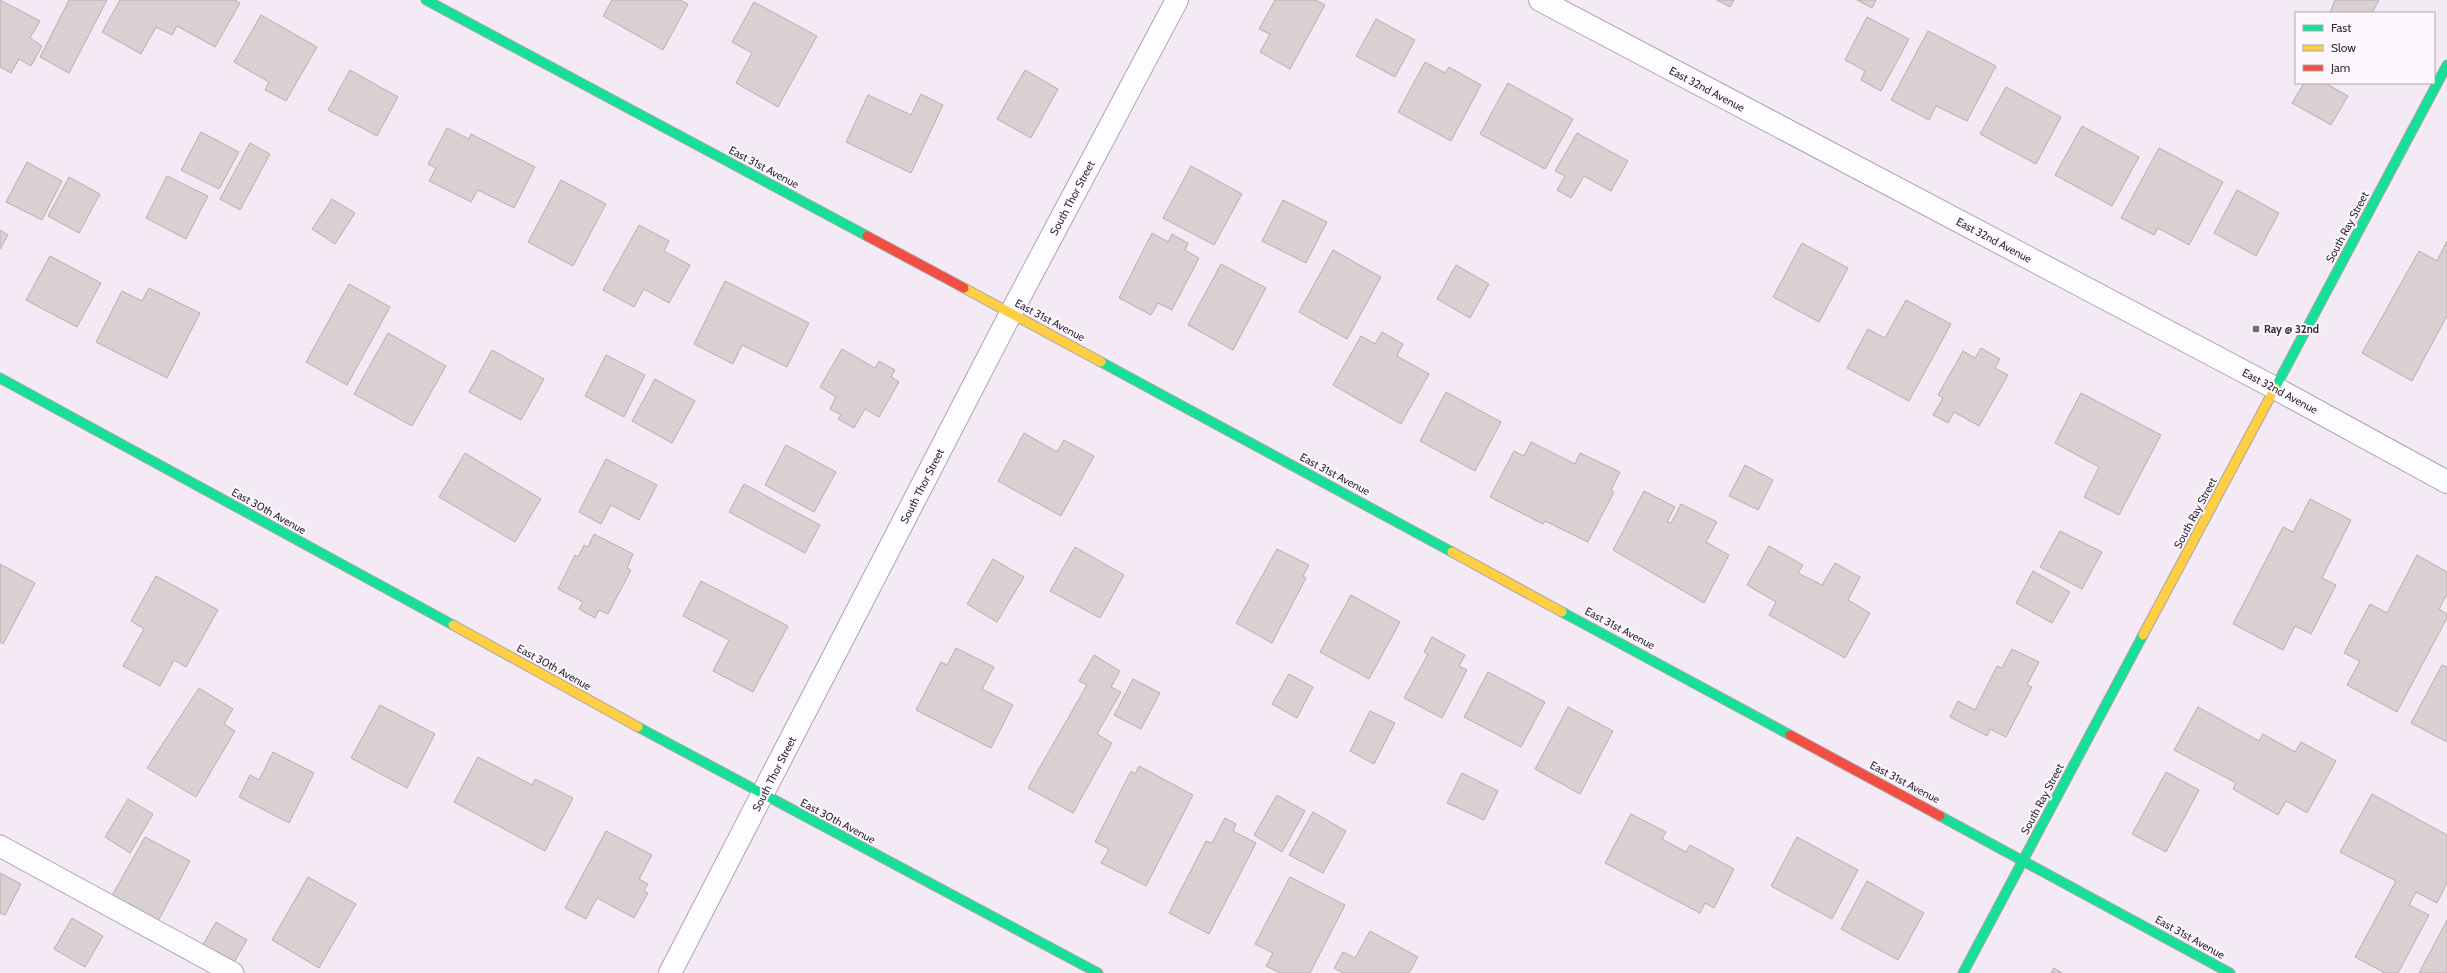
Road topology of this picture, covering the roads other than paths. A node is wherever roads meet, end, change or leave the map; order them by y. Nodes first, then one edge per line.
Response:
1 (426, 0) edge
2 (1177, 0) edge
3 (1540, 0) edge
4 (2447, 65) edge
5 (1011, 313) junction
6 (0, 378) edge
7 (2275, 388) junction
8 (2447, 482) edge
9 (763, 795) junction
10 (0, 846) edge
11 (2024, 860) junction
12 (233, 973) edge
13 (670, 973) edge
14 (1098, 973) edge
15 (1963, 973) edge
16 (2230, 973) edge

1 - 5 street, East 31st Avenue
2 - 5 street, South Thor Street
3 - 7 street, East 32nd Avenue
4 - 7 street, South Ray Street
5 - 9 street, South Thor Street
5 - 11 street, East 31st Avenue
6 - 9 street, East 30th Avenue
7 - 8 street, East 32nd Avenue
7 - 11 street, South Ray Street
9 - 13 street, South Thor Street
9 - 14 street, East 30th Avenue
10 - 12 lane
11 - 15 street, South Ray Street
11 - 16 street, East 31st Avenue

